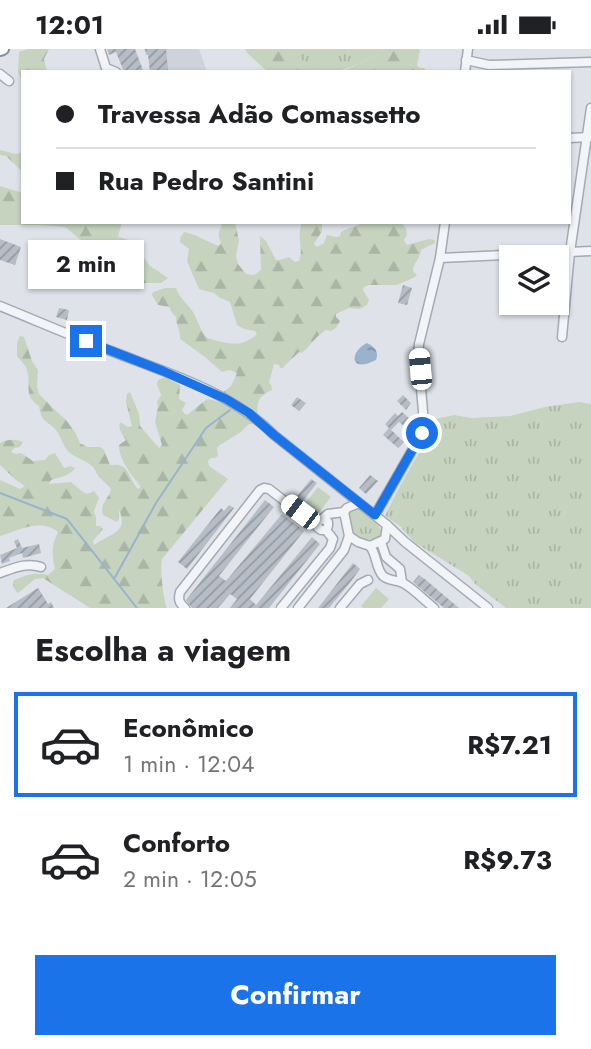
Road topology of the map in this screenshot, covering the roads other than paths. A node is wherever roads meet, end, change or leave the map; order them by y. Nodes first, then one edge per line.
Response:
1 (100, 49) edge
2 (468, 49) edge
3 (466, 60) junction
4 (591, 62) edge
5 (111, 70) edge
6 (465, 70) edge
7 (0, 74) edge
8 (9, 81) dead end
9 (591, 109) edge
10 (589, 137) edge
11 (571, 138) edge
12 (445, 224) edge
13 (591, 251) edge
14 (570, 252) junction
15 (499, 257) edge
16 (440, 258) junction
17 (0, 306) edge
18 (562, 337) dead end
19 (341, 489) junction
20 (359, 503) junction
21 (346, 510) junction
22 (375, 515) junction
23 (387, 525) junction
24 (323, 527) junction
25 (348, 533) junction
26 (383, 540) junction
27 (358, 542) junction
28 (405, 542) junction
29 (370, 545) junction
30 (344, 550) junction
31 (386, 557) junction
32 (377, 561) junction
33 (41, 567) dead end
34 (0, 573) edge
35 (368, 580) dead end
36 (402, 582) junction
37 (343, 607) edge
38 (185, 608) edge
39 (281, 608) edge
40 (298, 608) edge
41 (434, 608) edge
42 (488, 608) edge

1 - 5 street
2 - 3 street
3 - 4 street
3 - 6 street
7 - 8 street
9 - 10 street
10 - 11 street
10 - 14 street
12 - 16 street
13 - 14 street
14 - 18 street
15 - 16 street
16 - 22 street
17 - 19 street
19 - 20 street
19 - 21 street
20 - 21 street
20 - 22 street
21 - 24 street
21 - 25 street
22 - 23 street
23 - 26 street
23 - 28 street
24 - 25 street
24 - 38 street
24 - 39 street
25 - 27 street
25 - 30 street
26 - 28 street
26 - 29 street
26 - 31 street
27 - 29 street
27 - 30 street
28 - 42 street
29 - 32 street
30 - 40 street
31 - 32 street
31 - 36 street
32 - 36 street
33 - 34 street
35 - 37 street
36 - 41 street

